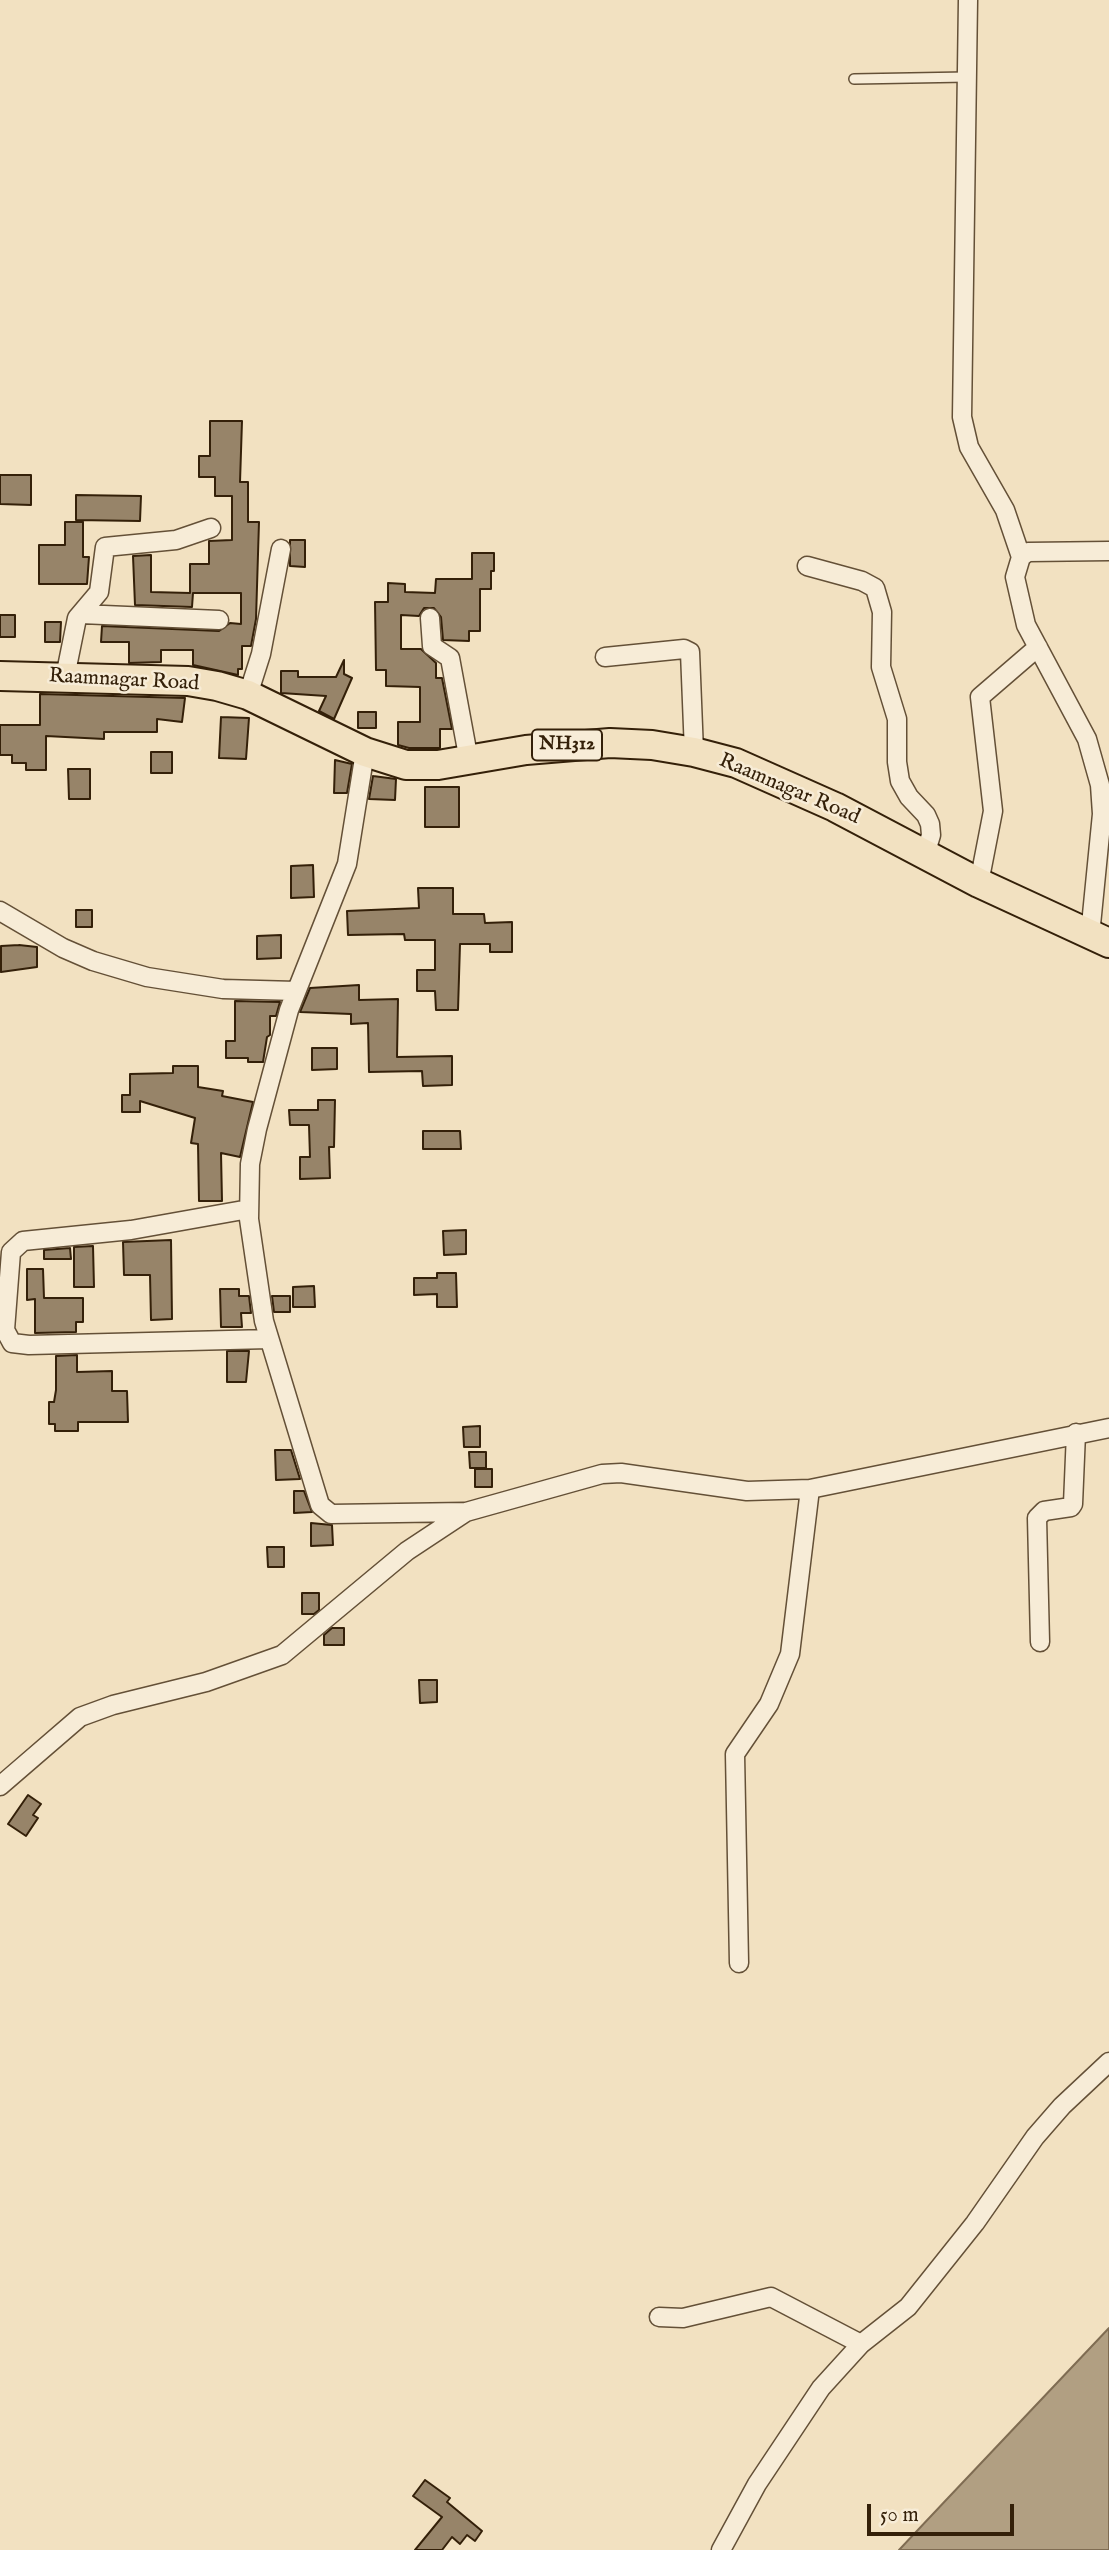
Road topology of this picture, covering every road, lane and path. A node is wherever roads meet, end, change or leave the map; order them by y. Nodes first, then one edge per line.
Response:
1 (968, 0) edge
2 (967, 77) junction
3 (854, 79) dead end
4 (211, 528) dead end
5 (281, 549) dead end
6 (1109, 551) edge
7 (1021, 557) junction
8 (807, 566) dead end
9 (81, 614) junction
10 (430, 618) dead end
11 (219, 620) dead end
12 (1038, 647) junction
13 (605, 657) dead end
14 (0, 676) edge
15 (65, 677) junction
16 (247, 695) junction
17 (365, 752) junction
18 (694, 752) junction
19 (469, 761) junction
20 (925, 855) junction
21 (979, 883) junction
22 (0, 911) edge
23 (1099, 939) edge
24 (296, 991) junction
25 (249, 1209) junction
26 (269, 1339) junction
27 (1109, 1428) edge
28 (1076, 1433) junction
29 (810, 1489) junction
30 (466, 1512) junction
31 (1040, 1642) dead end
32 (0, 1786) edge
33 (739, 1964) dead end
34 (1109, 2062) edge
35 (659, 2317) dead end
36 (861, 2344) junction
37 (721, 2550) edge

1 - 2 street
2 - 3 lane
2 - 7 street
4 - 9 street
5 - 16 street
6 - 7 street
7 - 12 street
8 - 20 street
9 - 11 street
9 - 15 street
10 - 19 street
12 - 21 street
12 - 23 street
13 - 18 street
14 - 15 highway, Raamnagar Road / NH312
15 - 16 highway, Raamnagar Road / NH312
16 - 17 highway, Raamnagar Road / NH312
17 - 19 highway, Raamnagar Road / NH312
17 - 24 street
18 - 19 highway, Raamnagar Road / NH312
18 - 20 highway, Raamnagar Road / NH312
20 - 21 highway, Raamnagar Road / NH312
21 - 23 highway, Raamnagar Road / NH312
22 - 24 street
24 - 25 street
25 - 26 street
25 - 26 street
26 - 30 street
27 - 28 street
28 - 29 street
28 - 31 street
29 - 30 street
29 - 33 street
30 - 32 street
34 - 36 street
35 - 36 street
36 - 37 street

